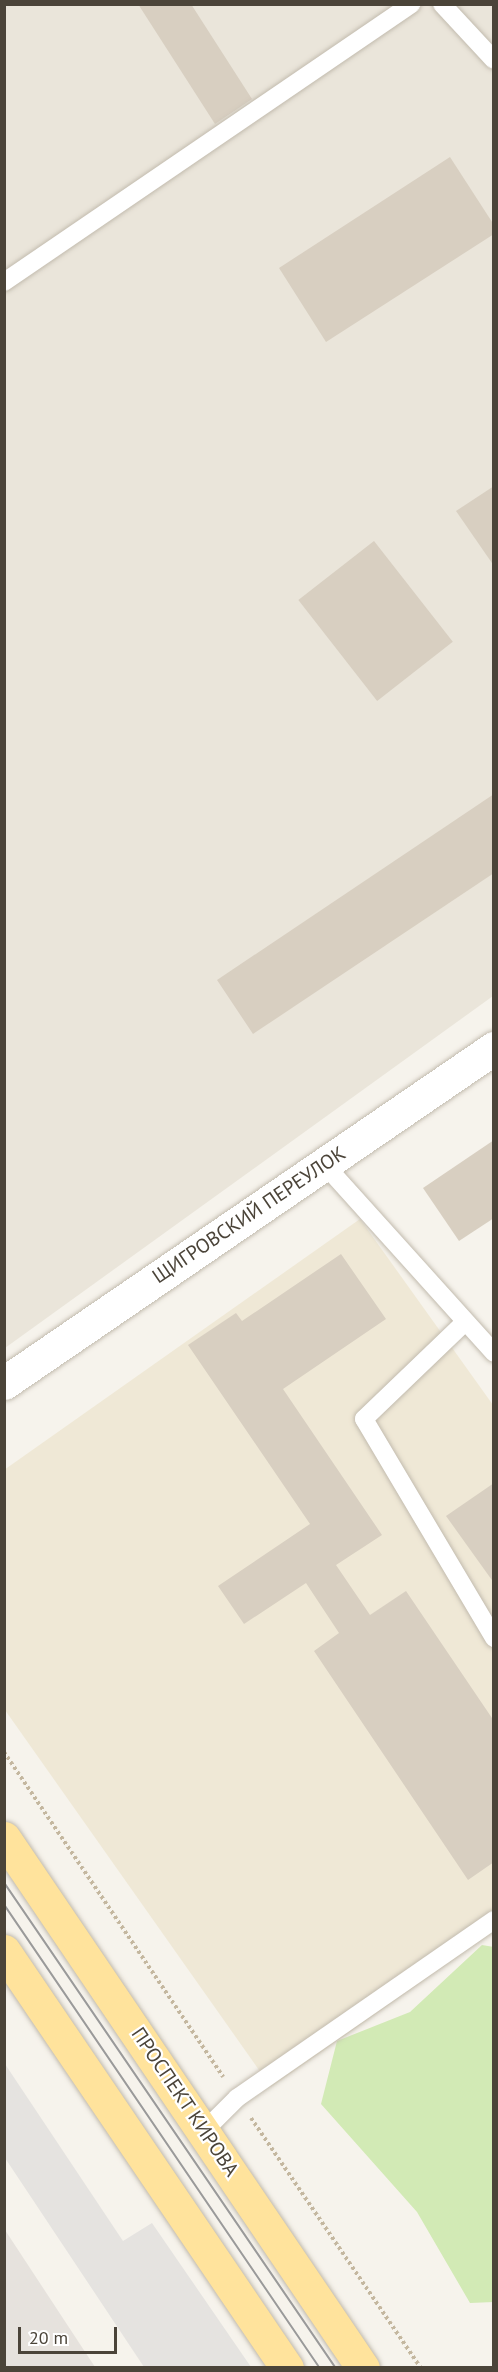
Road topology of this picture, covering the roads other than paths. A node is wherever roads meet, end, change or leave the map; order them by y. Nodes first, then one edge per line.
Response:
1 (411, 4) edge
2 (442, 4) edge
3 (494, 60) edge
4 (4, 282) edge
5 (494, 1048) edge
6 (324, 1164) junction
7 (465, 1322) junction
8 (494, 1353) edge
9 (4, 1383) edge
10 (494, 1638) edge
11 (4, 1838) edge
12 (494, 1920) edge
13 (4, 1951) edge
14 (204, 2130) junction
15 (286, 2367) edge
16 (363, 2367) edge

1 - 4 lane
2 - 3 lane
5 - 6 street, ЩИГРОВСКИЙ ПЕРЕУЛОК
6 - 7 lane
6 - 9 street, ЩИГРОВСКИЙ ПЕРЕУЛОК
7 - 8 lane
7 - 10 lane
11 - 14 main road, ПРОСПЕКТ КИРОВА
12 - 14 lane
13 - 15 main road
14 - 16 main road, ПРОСПЕКТ КИРОВА

